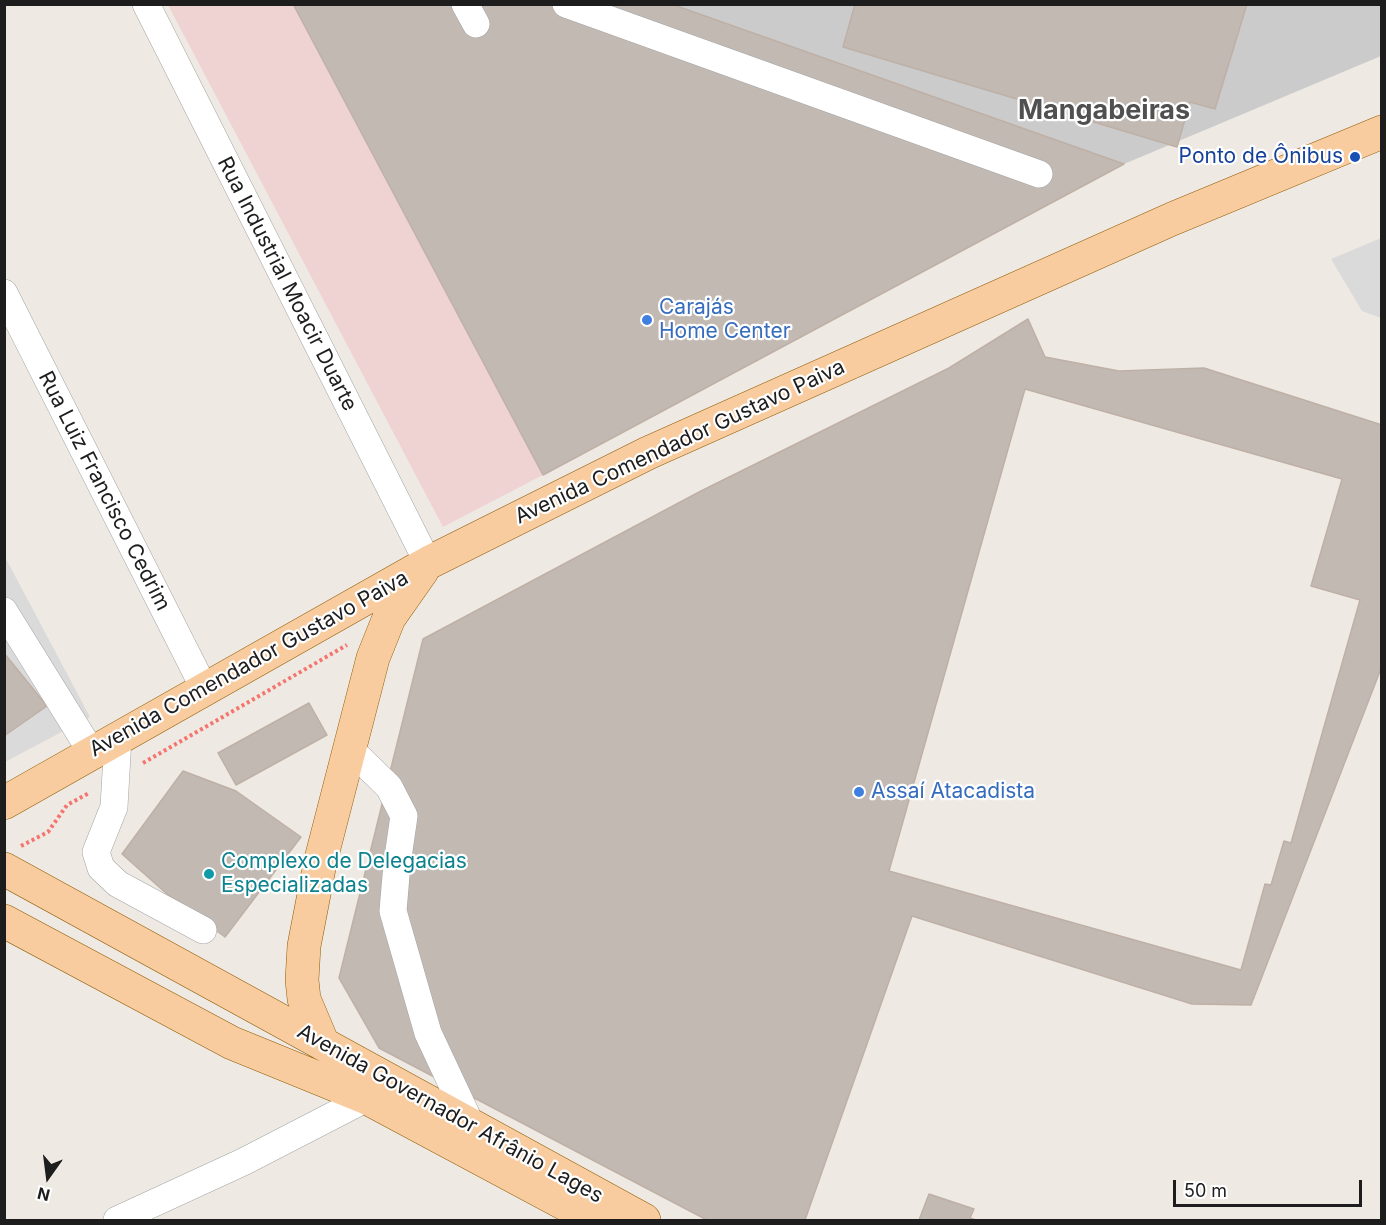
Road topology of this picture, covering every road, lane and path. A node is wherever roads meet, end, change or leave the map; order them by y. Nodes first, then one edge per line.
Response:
1 (146, 4) edge
2 (566, 4) edge
3 (1382, 132) edge
4 (1039, 174) dead end
5 (4, 293) edge
6 (428, 563) junction
7 (4, 611) edge
8 (380, 639) junction
9 (204, 688) junction
10 (105, 745) junction
11 (348, 747) junction
12 (115, 778) junction
13 (4, 802) edge
14 (9, 860) edge
15 (4, 902) edge
16 (4, 921) edge
17 (203, 930) dead end
18 (248, 1017) junction
19 (322, 1044) junction
20 (367, 1098) junction
21 (472, 1127) junction
22 (587, 1218) edge
23 (117, 1221) edge
24 (644, 1221) edge

1 - 6 street, Rua Industrial Moacir Duarte
2 - 4 street
3 - 6 main road, Avenida Comendador Gustavo Paiva
5 - 9 street, Rua Luiz Francisco Cedrim
6 - 8 main road
6 - 9 main road, Avenida Comendador Gustavo Paiva
7 - 10 street
8 - 11 main road
8 - 12 path
9 - 10 main road, Avenida Comendador Gustavo Paiva
10 - 12 street
10 - 13 main road, Avenida Comendador Gustavo Paiva
11 - 19 main road
11 - 21 street
12 - 14 path
12 - 17 street
14 - 18 main road
15 - 18 main road
16 - 20 main road, Avenida Governador Afrânio Lages
18 - 19 main road, Avenida Governador Afrânio Lages
18 - 20 main road
19 - 21 main road, Avenida Governador Afrânio Lages
20 - 22 main road, Avenida Governador Afrânio Lages
20 - 23 street
21 - 24 main road, Avenida Governador Afrânio Lages

